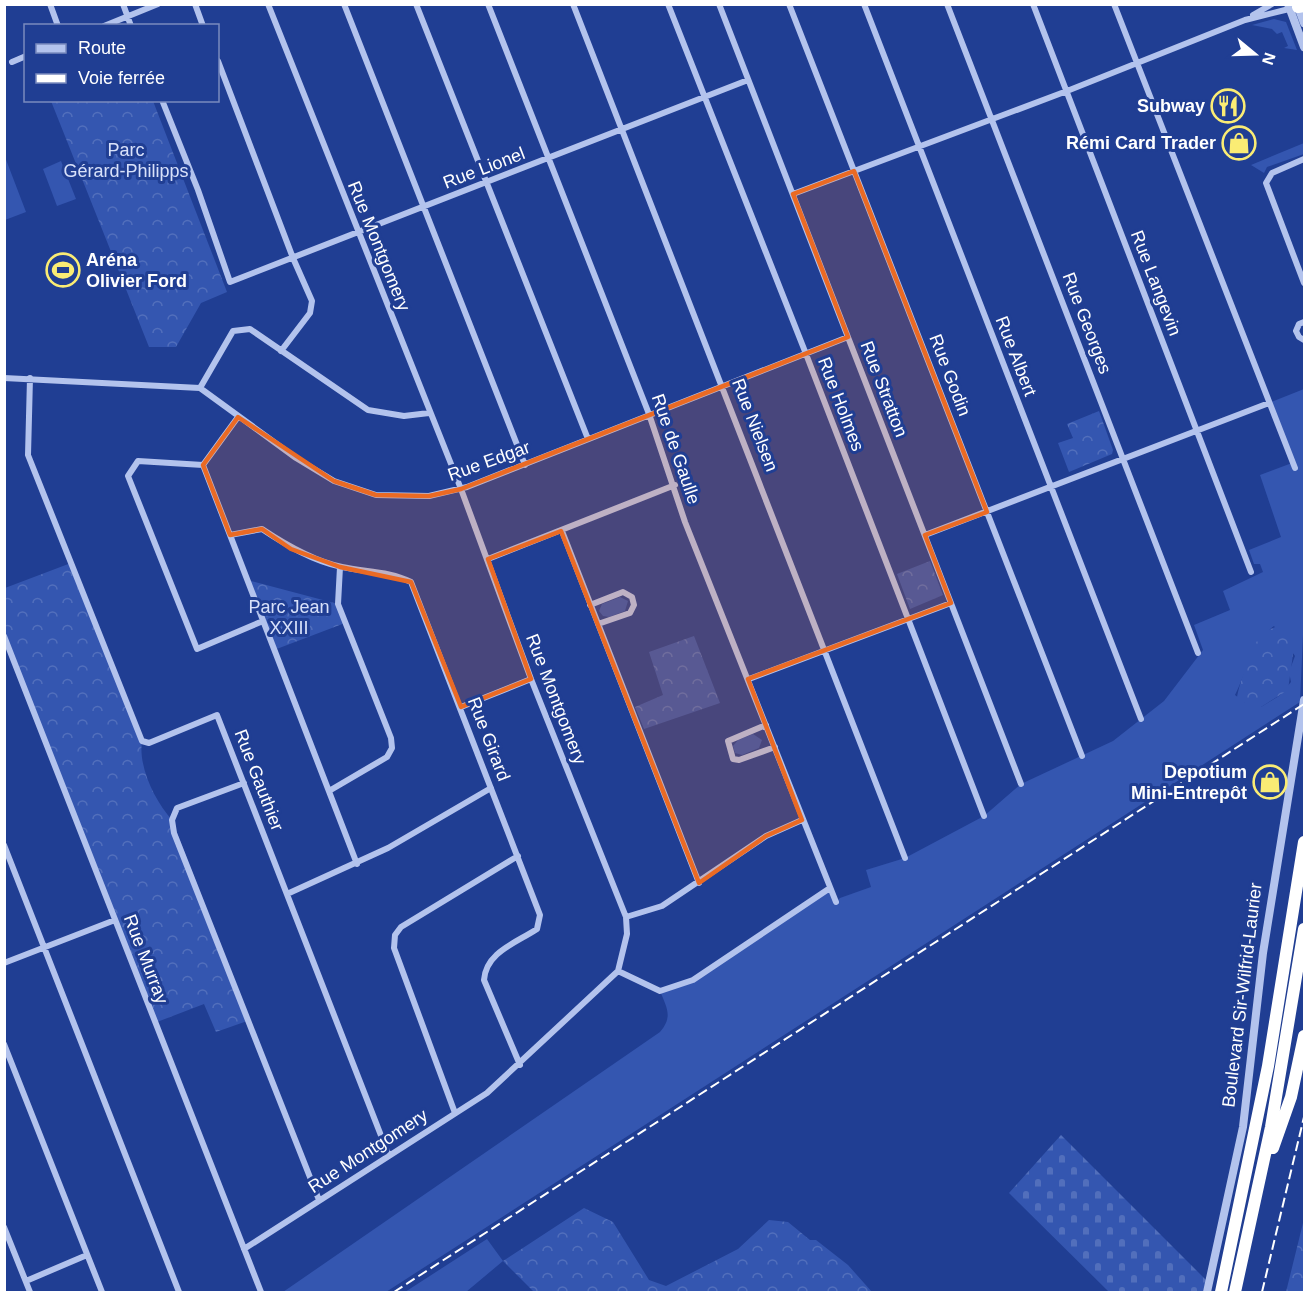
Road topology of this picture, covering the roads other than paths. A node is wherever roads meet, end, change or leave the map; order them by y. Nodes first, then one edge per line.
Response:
1 (50, 4) edge
2 (123, 4) edge
3 (158, 4) edge
4 (195, 4) edge
5 (268, 4) edge
6 (344, 4) edge
7 (416, 4) edge
8 (488, 4) edge
9 (573, 4) edge
10 (668, 4) edge
11 (719, 4) edge
12 (789, 4) edge
13 (864, 4) edge
14 (947, 4) edge
15 (1033, 4) edge
16 (1114, 4) edge
17 (1272, 4) edge
18 (1295, 6) edge
19 (128, 16) junction
20 (1245, 20) junction
21 (1305, 23) edge
22 (57, 24) edge
23 (109, 24) edge
24 (130, 24) edge
25 (202, 24) edge
26 (1305, 47) edge
27 (24, 57) edge
28 (12, 62) dead end
29 (1137, 62) junction
30 (219, 64) edge
31 (748, 80) junction
32 (1067, 91) junction
33 (703, 96) junction
34 (163, 102) edge
35 (991, 120) junction
36 (621, 129) junction
37 (919, 146) junction
38 (548, 159) junction
39 (1305, 159) edge
40 (854, 171) junction
41 (486, 183) junction
42 (793, 194) junction
43 (423, 207) junction
44 (358, 233) junction
45 (293, 258) junction
46 (1305, 283) edge
47 (1305, 322) edge
48 (848, 337) junction
49 (1305, 340) edge
50 (281, 351) junction
51 (806, 354) junction
52 (4, 378) edge
53 (30, 378) junction
54 (724, 386) junction
55 (200, 388) junction
56 (1269, 402) junction
57 (429, 413) junction
58 (649, 414) junction
59 (238, 417) junction
60 (1197, 430) junction
61 (588, 439) junction
62 (1124, 459) junction
63 (202, 465) junction
64 (525, 465) junction
65 (1295, 468) dead end
66 (675, 485) junction
67 (1051, 486) junction
68 (461, 489) junction
69 (987, 512) junction
70 (561, 531) junction
71 (230, 535) junction
72 (925, 535) junction
73 (488, 559) junction
74 (340, 567) junction
75 (1251, 572) dead end
76 (951, 603) junction
77 (590, 605) junction
78 (908, 619) junction
79 (263, 621) junction
80 (598, 624) junction
81 (4, 636) edge
82 (827, 650) junction
83 (1198, 653) dead end
84 (531, 679) junction
85 (748, 679) junction
86 (1305, 700) edge
87 (461, 707) junction
88 (1141, 719) dead end
89 (766, 725) junction
90 (775, 747) junction
91 (1082, 756) dead end
92 (244, 783) junction
93 (1022, 784) dead end
94 (491, 788) junction
95 (329, 790) junction
96 (984, 816) dead end
97 (802, 820) junction
98 (1305, 842) edge
99 (4, 845) edge
100 (518, 856) junction
101 (905, 858) dead end
102 (357, 864) junction
103 (699, 883) junction
104 (830, 888) junction
105 (287, 894) junction
106 (836, 902) dead end
107 (626, 917) junction
108 (115, 920) junction
109 (1305, 929) edge
110 (44, 947) junction
111 (4, 963) edge
112 (618, 971) junction
113 (1305, 1036) edge
114 (4, 1044) edge
115 (520, 1065) junction
116 (455, 1113) junction
117 (389, 1156) junction
118 (1258, 1192) junction
119 (319, 1200) junction
120 (4, 1227) edge
121 (244, 1249) junction
122 (87, 1255) junction
123 (26, 1281) junction
124 (30, 1293) edge
125 (102, 1293) edge
126 (179, 1293) edge
127 (261, 1293) edge
128 (1207, 1293) edge
129 (1221, 1293) edge
130 (1235, 1293) edge

1 - 22 street
2 - 19 street
3 - 19 street
4 - 25 street
5 - 44 street, Rue Montgomery
6 - 43 street
7 - 41 street
8 - 38 street, Rue de Gaulle
9 - 36 street, Rue Nielsen
10 - 33 street, Rue Holmes
11 - 31 street, Rue Stratton
12 - 40 street, Rue Godin
13 - 37 street, Rue Albert
14 - 35 street, Rue Georges
15 - 32 street, Rue Langevin
16 - 29 street
17 - 20 street
18 - 20 street
18 - 21 street
18 - 26 street
19 - 23 street
19 - 24 street
20 - 29 street
27 - 28 street
29 - 32 street
29 - 56 street
30 - 45 street
31 - 33 street, Rue Lionel
31 - 42 street, Rue Stratton
32 - 35 street
32 - 60 street, Rue Langevin
33 - 36 street, Rue Lionel
33 - 51 street, Rue Holmes
34 - 45 street, Rue Lionel
35 - 37 street
35 - 62 street, Rue Georges
36 - 38 street, Rue Lionel
36 - 54 street, Rue Nielsen
37 - 40 street
37 - 67 street, Rue Albert
38 - 41 street, Rue Lionel
38 - 58 street, Rue de Gaulle
39 - 46 street
40 - 42 street
40 - 69 street, Rue Godin
41 - 43 street, Rue Lionel
41 - 61 street
42 - 48 street, Rue Stratton
43 - 44 street, Rue Lionel
43 - 64 street
44 - 45 street, Rue Lionel
44 - 57 street, Rue Montgomery
45 - 50 street
47 - 49 street
48 - 51 street, Rue Edgar
48 - 72 street, Rue Stratton
50 - 55 street
50 - 57 street
51 - 54 street, Rue Edgar
51 - 78 street, Rue Holmes
52 - 53 street
53 - 55 street
53 - 92 street, Rue Gauthier
54 - 58 street, Rue Edgar
54 - 82 street, Rue Nielsen
55 - 59 street, Rue Edgar
56 - 60 street
56 - 65 street
57 - 68 street, Rue Montgomery
58 - 61 street, Rue Edgar
58 - 66 street, Rue de Gaulle
59 - 63 street
59 - 68 street, Rue Edgar
60 - 62 street
60 - 75 street, Rue Langevin
61 - 64 street, Rue Edgar
62 - 67 street
62 - 83 street, Rue Georges
63 - 71 street
63 - 79 street
64 - 68 street, Rue Edgar
66 - 70 street
66 - 85 street, Rue de Gaulle
67 - 69 street
67 - 88 street, Rue Albert
68 - 73 street, Rue Montgomery
69 - 72 street
69 - 91 street, Rue Godin
70 - 73 street
70 - 77 street
71 - 74 street, Rue Girard
71 - 79 street
72 - 76 street, Rue Stratton
73 - 84 street, Rue Montgomery
74 - 87 street, Rue Girard
74 - 95 street
76 - 78 street
76 - 93 street, Rue Stratton
77 - 80 street
77 - 80 street
78 - 82 street
78 - 96 street, Rue Holmes
79 - 95 street
80 - 103 street
81 - 108 street, Rue Murray
82 - 85 street
82 - 101 street, Rue Nielsen
84 - 87 street
84 - 107 street, Rue Montgomery
85 - 89 street, Rue de Gaulle
86 - 128 street, Boulevard Sir-Wilfrid-Laurier
87 - 94 street, Rue Girard
89 - 90 street, Rue de Gaulle
89 - 90 street
90 - 97 street, Rue de Gaulle
92 - 105 street, Rue Gauthier
92 - 119 street
94 - 100 street, Rue Girard
94 - 102 street
95 - 102 street
97 - 103 street
97 - 104 street, Rue de Gaulle
98 - 129 highway, Boulevard Sir-Wilfrid-Laurier
99 - 110 street
100 - 115 street, Rue Girard
100 - 116 street
102 - 105 street
103 - 107 street
104 - 106 street, Rue de Gaulle
104 - 112 street
105 - 117 street, Rue Gauthier
107 - 112 street, Rue Montgomery
108 - 110 street
108 - 121 street, Rue Murray
109 - 118 highway
110 - 111 street
110 - 126 street
112 - 115 street, Rue Montgomery
113 - 118 highway
114 - 122 street
115 - 116 street, Rue Montgomery
116 - 117 street, Rue Montgomery
117 - 119 street, Rue Montgomery
118 - 130 highway
119 - 121 street, Rue Montgomery
120 - 123 street
121 - 127 street, Rue Murray
122 - 123 street
122 - 125 street
123 - 124 street

